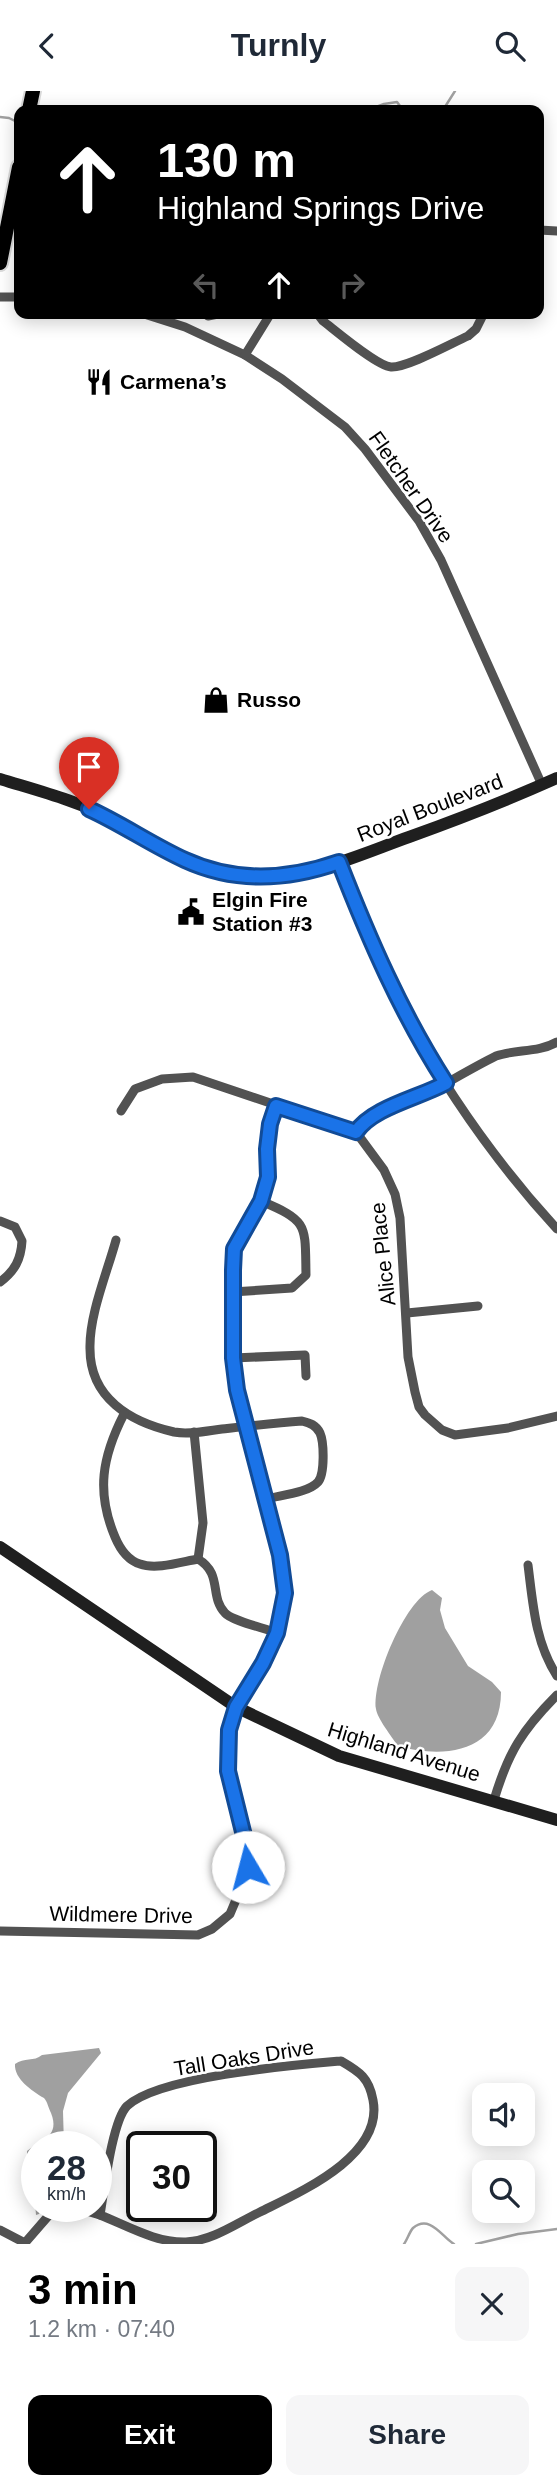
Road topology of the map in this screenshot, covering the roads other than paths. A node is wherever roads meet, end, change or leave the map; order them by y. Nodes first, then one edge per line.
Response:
1 (14, 195) edge
2 (0, 263) edge
3 (160, 319) edge
4 (263, 319) edge
5 (322, 319) edge
6 (481, 319) edge
7 (245, 355) junction
8 (557, 778) edge
9 (0, 779) edge
10 (542, 785) junction
11 (339, 862) junction
12 (557, 1042) edge
13 (446, 1083) junction
14 (276, 1106) junction
15 (121, 1111) dead end
16 (356, 1132) junction
17 (261, 1201) junction
18 (0, 1221) edge
19 (557, 1229) edge
20 (116, 1240) dead end
21 (0, 1282) edge
22 (232, 1292) junction
23 (478, 1306) dead end
24 (407, 1313) junction
25 (233, 1358) junction
26 (306, 1376) dead end
27 (124, 1414) junction
28 (557, 1416) edge
29 (247, 1426) junction
30 (194, 1432) junction
31 (266, 1499) junction
32 (0, 1547) edge
33 (198, 1559) junction
34 (528, 1565) dead end
35 (277, 1633) junction
36 (557, 1676) edge
37 (557, 1695) edge
38 (236, 1707) junction
39 (494, 1800) junction
40 (557, 1820) edge
41 (0, 1931) edge
42 (100, 2215) joint
43 (43, 2222) edge
44 (0, 2231) edge
45 (25, 2243) edge

1 - 2 main road
3 - 7 street, Fletcher Drive
4 - 7 street
5 - 6 street
7 - 10 street, Fletcher Drive
8 - 10 main road, Royal Boulevard
9 - 11 main road, Royal Boulevard
10 - 11 main road, Royal Boulevard
11 - 13 street
12 - 13 street
13 - 16 street
13 - 19 street
14 - 15 street
14 - 16 street
14 - 17 street, Wildmere Drive
16 - 24 street, Alice Place
17 - 22 street, Wildmere Drive
17 - 22 street
18 - 21 street
20 - 27 street
22 - 25 street, Wildmere Drive
23 - 24 street
24 - 28 street, Alice Place
25 - 26 street
25 - 29 street, Wildmere Drive
27 - 30 street
27 - 33 street
29 - 30 street
29 - 31 street, Wildmere Drive
29 - 31 street
30 - 33 street
31 - 35 street, Wildmere Drive
32 - 38 main road, Highland Avenue
33 - 35 street
34 - 36 street
35 - 38 street, Wildmere Drive
37 - 39 street
38 - 39 main road, Highland Avenue
38 - 41 street, Wildmere Drive
39 - 40 main road, Highland Avenue
42 - 42 street, Tall Oaks Drive
43 - 45 street, Tall Oaks Drive
44 - 45 street

